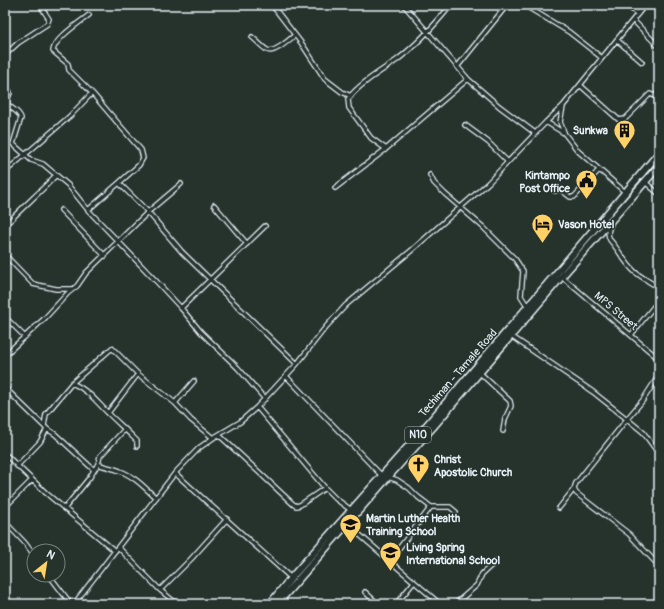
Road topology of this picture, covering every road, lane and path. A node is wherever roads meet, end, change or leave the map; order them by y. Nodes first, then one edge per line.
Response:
1 (40, 5) edge
2 (272, 5) edge
3 (404, 5) edge
4 (451, 5) edge
5 (507, 5) edge
6 (524, 5) edge
7 (626, 5) edge
8 (645, 5) edge
9 (638, 14) junction
10 (88, 15) dead end
11 (633, 20) junction
12 (427, 34) junction
13 (295, 35) junction
14 (252, 37) dead end
15 (617, 40) junction
16 (659, 47) edge
17 (5, 55) edge
18 (602, 58) junction
19 (642, 62) dead end
20 (457, 67) junction
21 (468, 79) junction
22 (5, 81) edge
23 (580, 85) junction
24 (92, 93) junction
25 (659, 93) edge
26 (351, 96) junction
27 (563, 106) junction
28 (546, 122) junction
29 (465, 124) dead end
30 (535, 133) junction
31 (564, 133) junction
32 (386, 149) junction
33 (659, 153) edge
34 (24, 154) junction
35 (508, 162) junction
36 (659, 166) edge
37 (599, 170) junction
38 (5, 172) edge
39 (56, 175) junction
40 (430, 175) dead end
41 (645, 182) junction
42 (119, 183) junction
43 (181, 184) dead end
44 (335, 188) dead end
45 (555, 191) dead end
46 (625, 192) junction
47 (659, 194) edge
48 (630, 197) junction
49 (214, 206) dead end
50 (461, 207) junction
51 (61, 210) dead end
52 (88, 210) junction
53 (148, 212) junction
54 (614, 218) junction
55 (5, 226) edge
56 (265, 226) dead end
57 (118, 242) junction
58 (247, 244) junction
59 (5, 255) edge
60 (105, 256) junction
61 (562, 277) junction
62 (211, 280) junction
63 (659, 288) edge
64 (72, 289) junction
65 (659, 300) edge
66 (657, 306) edge
67 (528, 307) junction
68 (181, 308) junction
69 (5, 317) edge
70 (631, 335) junction
71 (511, 336) junction
72 (25, 337) junction
73 (5, 355) edge
74 (659, 359) edge
75 (298, 364) junction
76 (480, 373) junction
77 (138, 374) junction
78 (659, 375) edge
79 (286, 376) junction
80 (194, 381) dead end
81 (72, 383) junction
82 (5, 388) edge
83 (265, 399) junction
84 (175, 403) junction
85 (257, 407) junction
86 (108, 413) junction
87 (627, 419) junction
88 (46, 427) junction
89 (125, 429) junction
90 (503, 431) dead end
91 (219, 434) junction
92 (213, 438) junction
93 (137, 446) dead end
94 (5, 454) edge
95 (659, 454) edge
96 (98, 464) junction
97 (17, 466) junction
98 (94, 470) junction
99 (175, 472) junction
100 (385, 476) junction
101 (32, 480) junction
102 (325, 488) junction
103 (574, 489) junction
104 (156, 498) junction
105 (5, 507) edge
106 (431, 507) junction
107 (559, 508) dead end
108 (64, 509) junction
109 (351, 510) junction
110 (456, 512) dead end
111 (227, 519) junction
112 (5, 522) edge
113 (347, 524) junction
114 (26, 544) edge
115 (118, 547) junction
116 (115, 551) junction
117 (389, 560) junction
118 (496, 561) dead end
119 (659, 566) edge
120 (291, 578) junction
121 (414, 582) junction
122 (55, 583) edge
123 (160, 590) junction
124 (365, 592) dead end
125 (72, 604) edge
126 (177, 604) edge
127 (270, 604) edge
128 (277, 604) edge
129 (378, 604) edge
130 (396, 604) edge
131 (440, 604) edge
132 (455, 604) edge

1 - 17 street
2 - 13 street
3 - 12 street
4 - 12 street
5 - 20 street
6 - 18 street
7 - 9 street
8 - 9 street
9 - 11 street
10 - 24 street
11 - 15 street
11 - 16 street
12 - 20 street
12 - 26 street
13 - 14 street
13 - 26 street
15 - 18 street
15 - 19 street
18 - 23 street
20 - 21 street
21 - 30 street
21 - 32 street
22 - 34 street
23 - 25 street
23 - 27 street
24 - 34 street
24 - 42 street
26 - 32 street
27 - 28 street
27 - 31 street
28 - 30 street
28 - 31 street
29 - 35 street
30 - 35 street
31 - 37 street
32 - 44 street
33 - 46 highway, Techiman - Tamale Road / N10
34 - 38 street
34 - 39 street
35 - 50 street
36 - 41 highway, Techiman - Tamale Road / N10
37 - 45 street
37 - 46 street
39 - 52 street
39 - 55 street
40 - 50 street
41 - 47 street
41 - 48 highway, Techiman - Tamale Road / N10
42 - 52 street
42 - 53 street
43 - 53 street
46 - 48 highway
46 - 67 highway, Techiman - Tamale Road / N10
48 - 54 highway, Techiman - Tamale Road / N10
49 - 58 street
50 - 67 street
50 - 75 street
51 - 60 street
52 - 57 street
53 - 57 street
53 - 62 street
54 - 61 highway, Techiman - Tamale Road / N10
54 - 63 street
56 - 58 street
57 - 60 street
57 - 68 street
58 - 62 street
59 - 64 street
60 - 64 street
61 - 70 street, MPS Street
61 - 71 highway, Techiman - Tamale Road / N10
62 - 68 street
62 - 75 street
64 - 72 street
65 - 66 street
66 - 70 street
67 - 100 highway, Techiman - Tamale Road / N10
68 - 83 street
69 - 72 street
70 - 74 street, MPS Street
71 - 76 highway, Techiman - Tamale Road / N10
71 - 87 street
72 - 73 street
75 - 79 street
76 - 90 street
76 - 100 highway, Techiman - Tamale Road / N10
77 - 81 street
77 - 84 street
77 - 86 street
78 - 87 street
79 - 83 street
79 - 100 street
80 - 84 street
81 - 86 street
81 - 88 street
82 - 88 street
83 - 85 street
84 - 92 street
85 - 91 street
85 - 102 street
86 - 89 street
87 - 95 street
87 - 103 street
88 - 97 street
88 - 98 street
89 - 93 street
89 - 96 street
91 - 92 street
91 - 102 street
92 - 99 street
94 - 97 street
96 - 98 street
96 - 104 street
97 - 101 street
98 - 108 street
99 - 104 street
99 - 111 street
100 - 106 street
100 - 109 highway, Techiman - Tamale Road / N10
100 - 113 highway, Techiman - Tamale Road / N10
101 - 105 street
101 - 108 street
102 - 109 street
103 - 107 street
103 - 119 street
104 - 115 street
106 - 110 street
106 - 117 street
108 - 116 street
109 - 120 highway, Techiman - Tamale Road / N10
111 - 120 street
111 - 123 street
112 - 114 street
113 - 117 street
113 - 128 highway, Techiman - Tamale Road / N10
115 - 116 street
115 - 123 street
116 - 125 street
117 - 121 street
118 - 132 street
120 - 127 highway, Techiman - Tamale Road / N10
121 - 130 street
121 - 131 street
122 - 125 street
123 - 126 street
124 - 129 street

